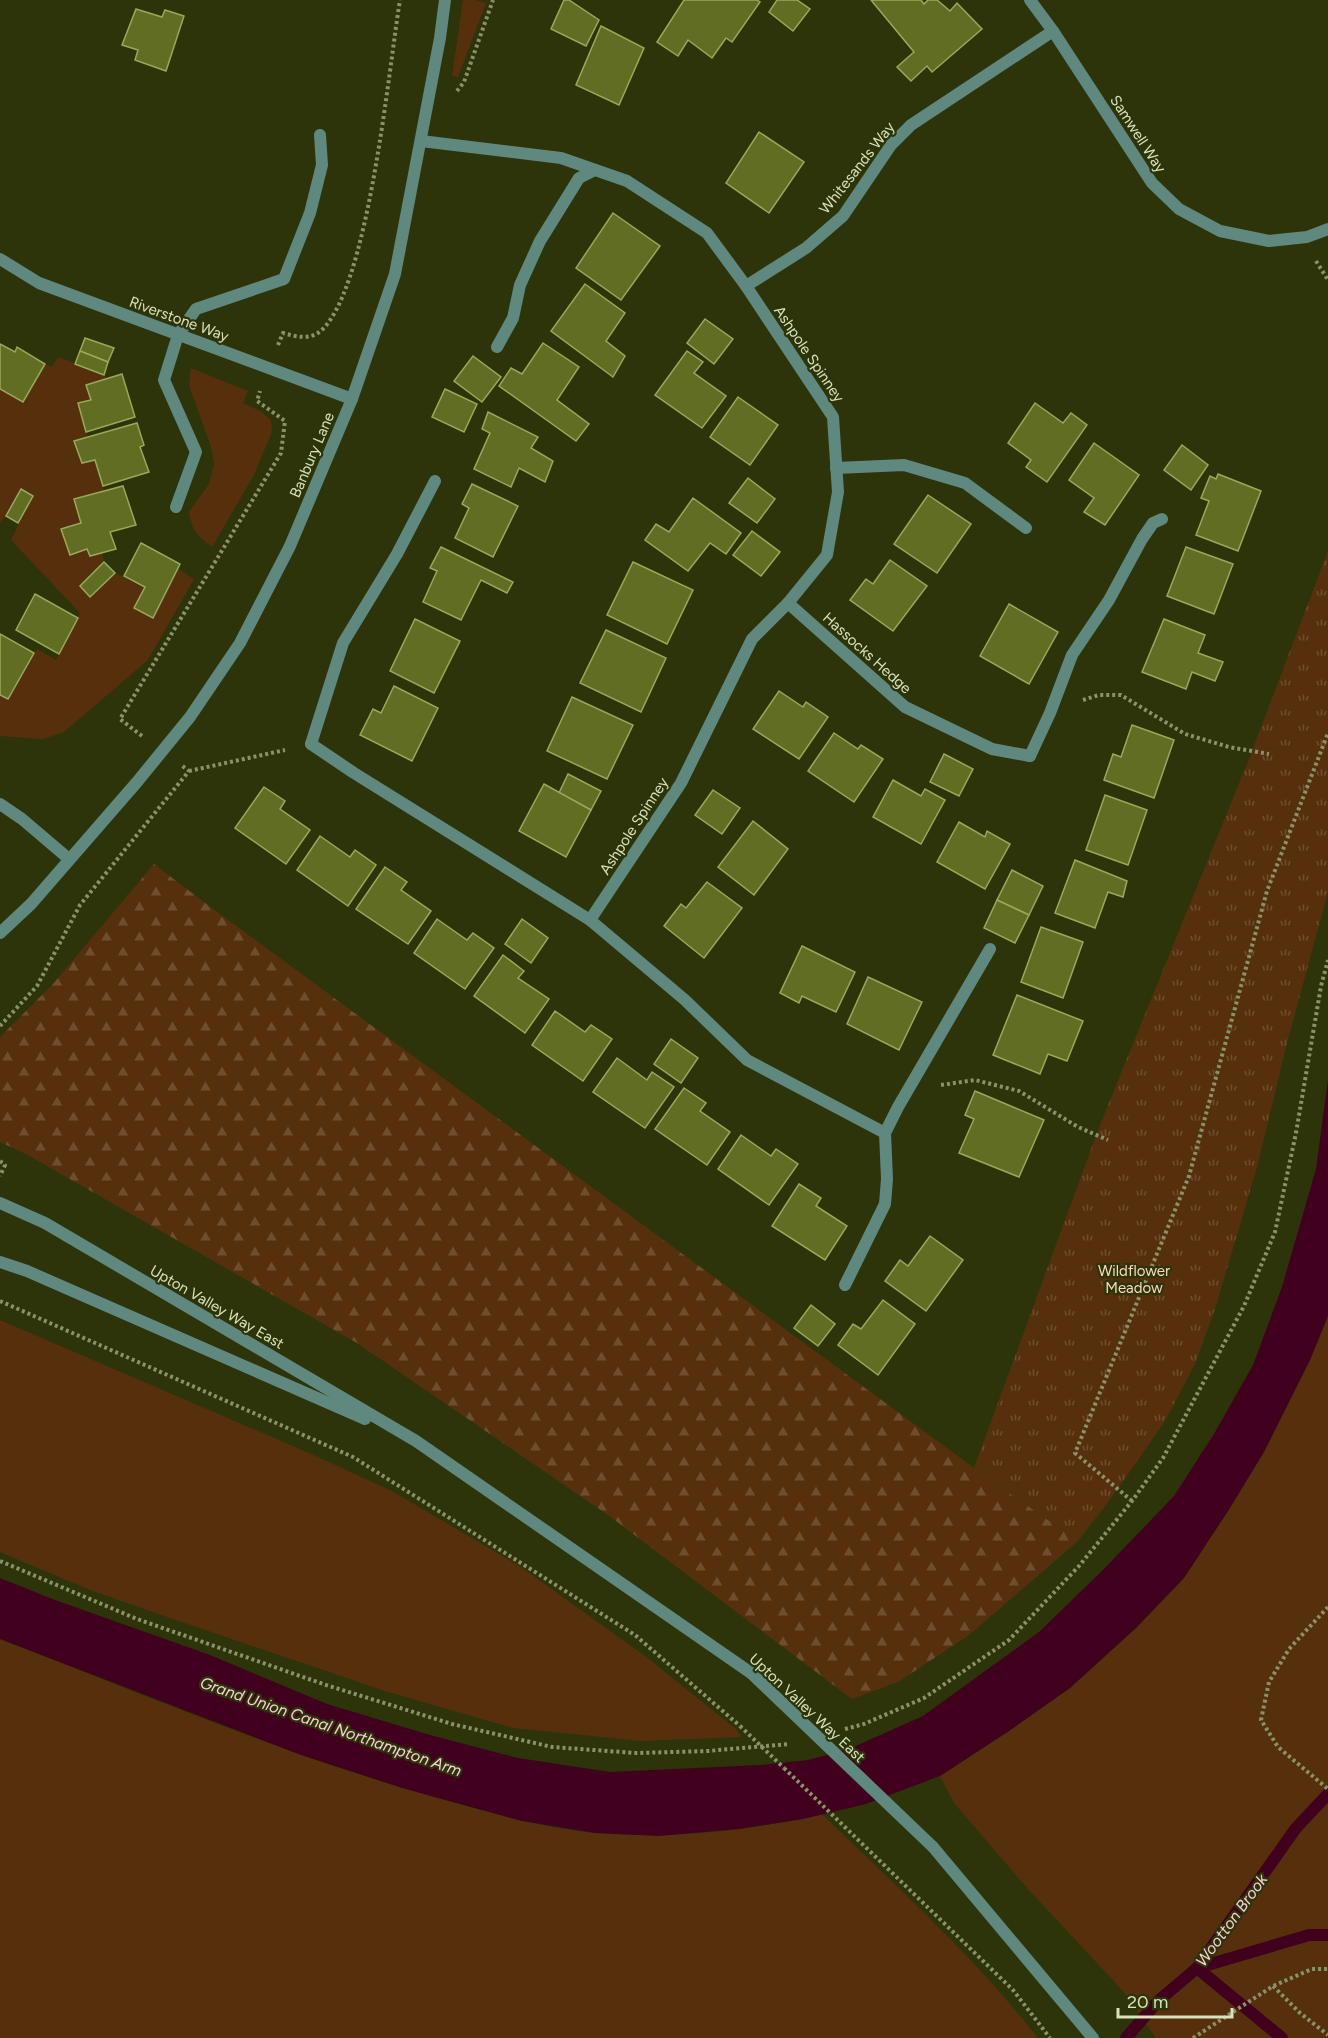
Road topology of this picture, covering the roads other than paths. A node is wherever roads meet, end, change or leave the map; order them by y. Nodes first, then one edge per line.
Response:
1 (445, 0) edge
2 (1030, 0) edge
3 (1053, 31) junction
4 (320, 135) dead end
5 (421, 141) junction
6 (595, 170) junction
7 (1328, 229) edge
8 (0, 259) edge
9 (746, 286) junction
10 (178, 335) junction
11 (497, 347) dead end
12 (352, 399) junction
13 (836, 468) junction
14 (435, 482) dead end
15 (176, 507) dead end
16 (1162, 519) dead end
17 (1026, 528) dead end
18 (788, 603) junction
19 (0, 804) edge
20 (69, 859) junction
21 (590, 920) junction
22 (0, 933) edge
23 (990, 949) dead end
24 (885, 1133) junction
25 (0, 1203) edge
26 (0, 1263) edge
27 (845, 1285) dead end
28 (416, 1441) junction
29 (1093, 2038) edge

1 - 5 street, Banbury Lane
2 - 3 street, Samwell Way
3 - 7 street, Samwell Way
3 - 9 street, Whitesands Way
4 - 10 street
5 - 6 street, Ashpole Spinney
5 - 12 street, Banbury Lane
6 - 9 street, Ashpole Spinney
6 - 11 street
8 - 10 street, Riverstone Way
9 - 13 street, Ashpole Spinney
10 - 12 street, Riverstone Way
10 - 15 street
12 - 20 street, Banbury Lane
13 - 17 street
13 - 18 street, Ashpole Spinney
14 - 21 street
16 - 18 street, Hassocks Hedge
18 - 21 street, Ashpole Spinney
19 - 20 street
20 - 22 street, Banbury Lane
21 - 24 street
23 - 24 street
24 - 27 street
25 - 28 street, Upton Valley Way East
26 - 28 street, Upton Valley Way East
28 - 29 street, Upton Valley Way East, bridge

